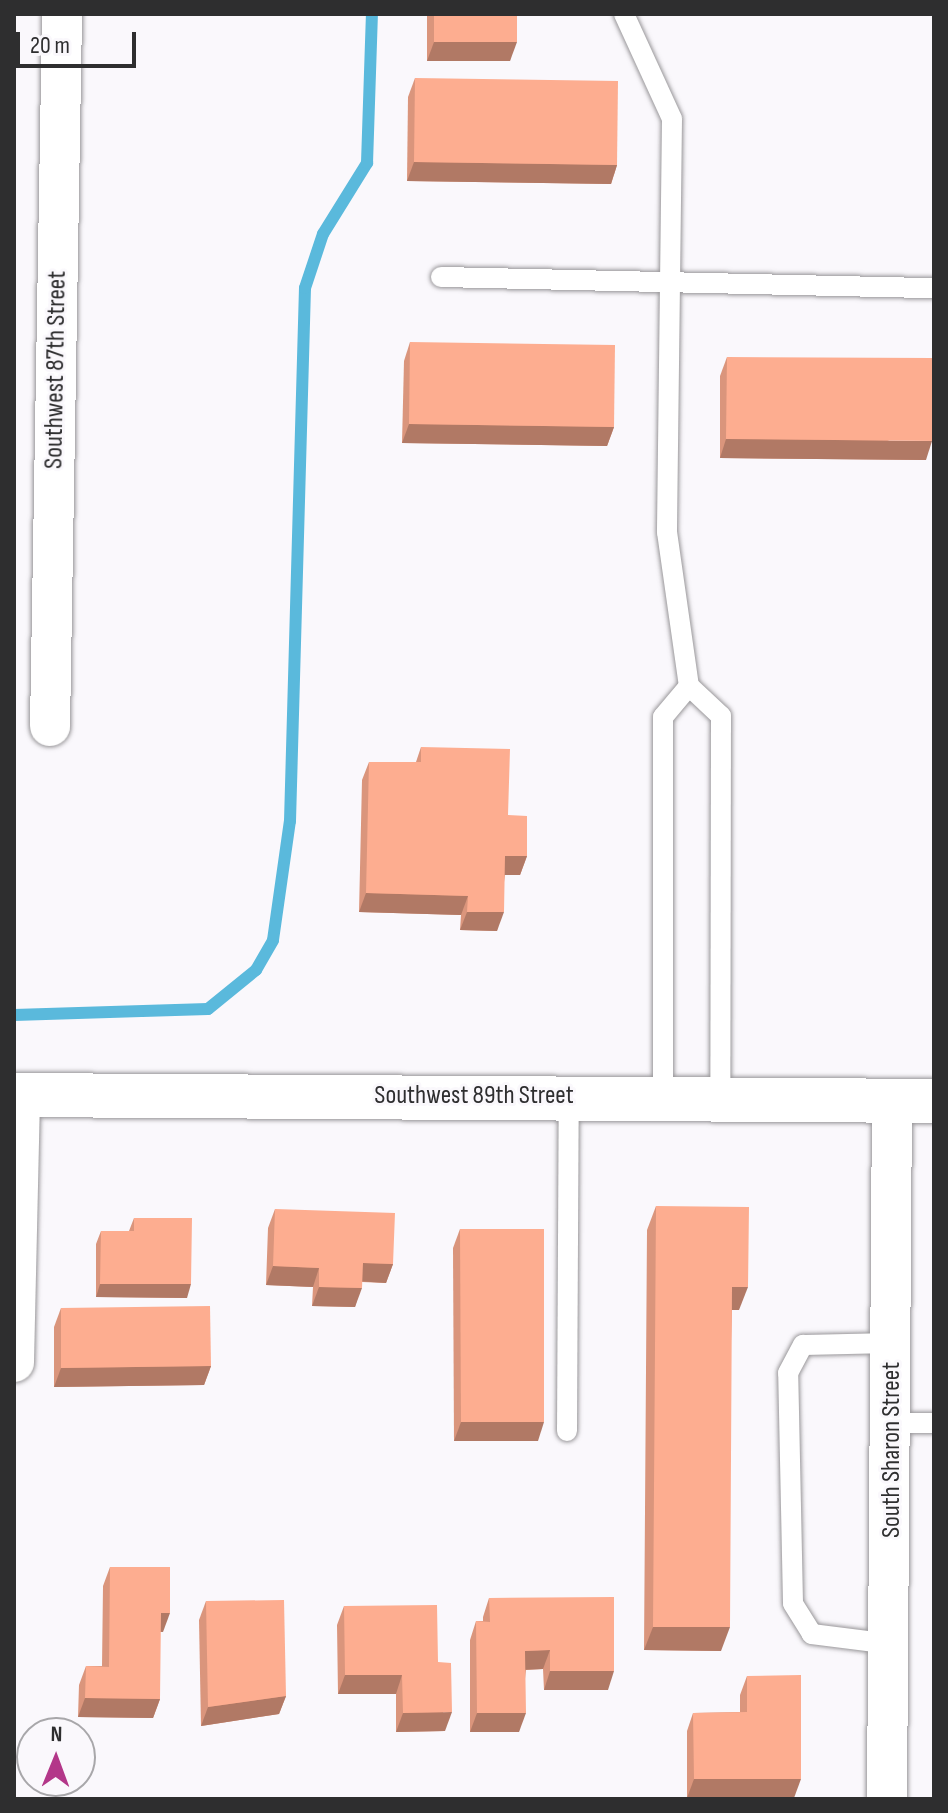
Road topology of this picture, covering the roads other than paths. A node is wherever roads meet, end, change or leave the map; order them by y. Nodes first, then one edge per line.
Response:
1 (62, 14) edge
2 (624, 14) edge
3 (441, 277) dead end
4 (670, 281) junction
5 (934, 288) edge
6 (689, 686) junction
7 (50, 726) dead end
8 (17, 1096) edge
9 (569, 1097) junction
10 (663, 1097) junction
11 (720, 1098) junction
12 (913, 1100) edge
13 (892, 1343) junction
14 (14, 1362) edge
15 (892, 1423) junction
16 (934, 1423) edge
17 (567, 1431) dead end
18 (891, 1644) junction
19 (887, 1799) edge

1 - 7 street, Southwest 87th Street
2 - 4 lane
3 - 4 lane
4 - 5 lane
4 - 6 lane
6 - 10 lane
6 - 11 lane
8 - 9 main road, Southwest 89th Street
8 - 14 street
9 - 10 main road, Southwest 89th Street
9 - 17 lane
10 - 11 main road, Southwest 89th Street
11 - 12 main road, Southwest 89th Street
12 - 13 street, South Sharon Street
13 - 15 street, South Sharon Street
13 - 18 lane
15 - 16 lane
15 - 18 street, South Sharon Street
18 - 19 street, South Sharon Street

